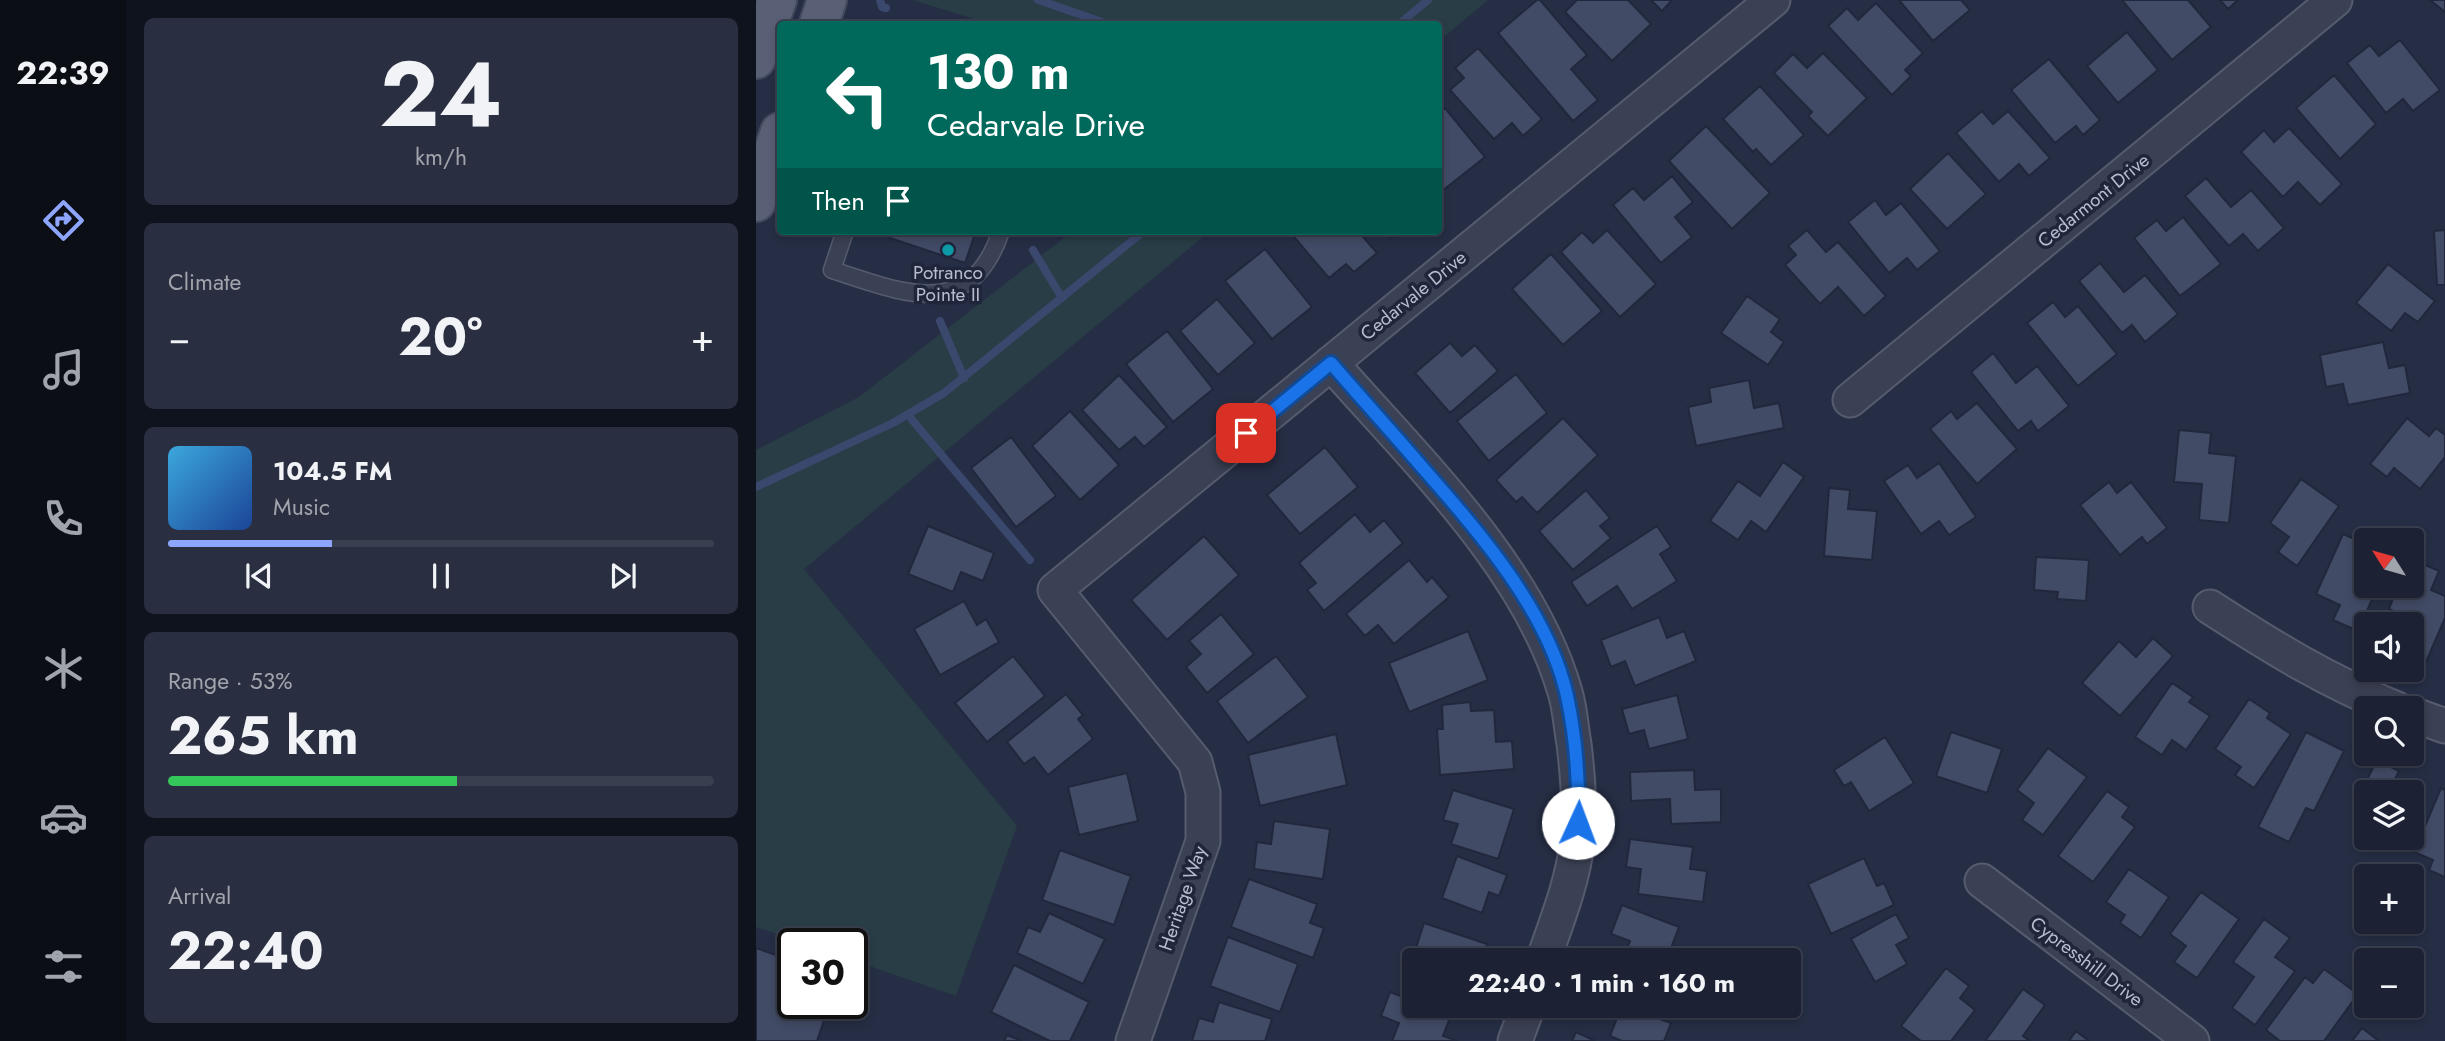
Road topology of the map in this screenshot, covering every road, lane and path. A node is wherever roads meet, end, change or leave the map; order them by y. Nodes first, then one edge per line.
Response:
1 (777, 0) edge
2 (827, 0) edge
3 (1773, 0) edge
4 (2335, 0) edge
5 (820, 21) edge
6 (756, 59) edge
7 (777, 145) edge
8 (768, 183) edge
9 (844, 235) edge
10 (1000, 235) edge
11 (1331, 363) junction
12 (1850, 400) dead end
13 (1055, 590) joint
14 (2210, 607) dead end
15 (2364, 696) edge
16 (2424, 718) edge
17 (2445, 726) edge
18 (1982, 881) dead end
19 (1548, 948) edge
20 (1524, 1018) edge
21 (1133, 1041) edge
22 (1516, 1041) edge
23 (2192, 1041) edge

1 - 6 main road
2 - 5 main road
3 - 11 street, Cedarvale Drive
4 - 12 street, Cedarmont Drive
7 - 8 main road
9 - 10 lane
11 - 13 street, Cedarvale Drive
11 - 19 street
13 - 21 street, Heritage Way
14 - 15 street
16 - 17 street
18 - 23 street, Cypresshill Drive
20 - 22 street

